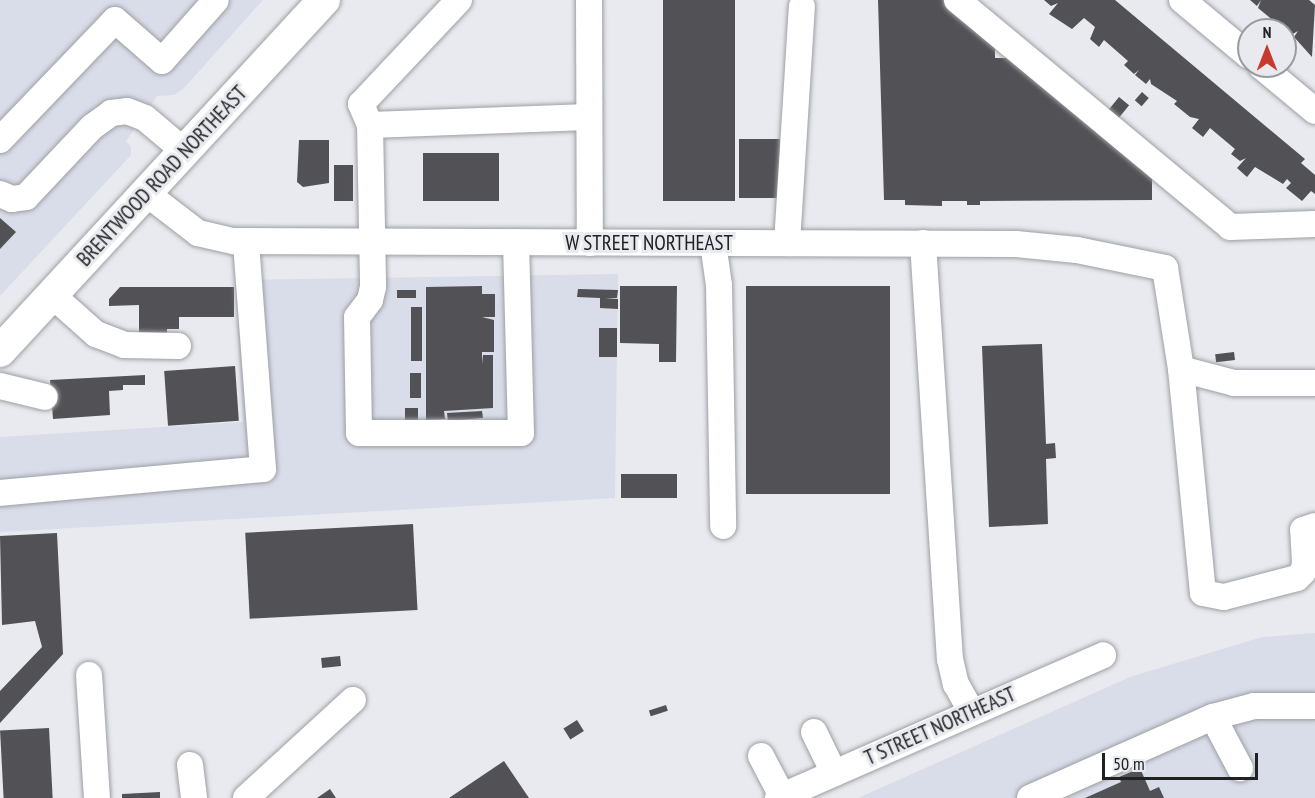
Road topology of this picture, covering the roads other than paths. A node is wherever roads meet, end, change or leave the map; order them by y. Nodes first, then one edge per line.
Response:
1 (216, 0) edge
2 (324, 0) edge
3 (459, 0) edge
4 (589, 0) edge
5 (957, 0) edge
6 (1182, 0) edge
7 (802, 6) dead end
8 (1237, 46) edge
9 (1275, 78) edge
10 (1315, 111) edge
11 (589, 117) junction
12 (370, 125) junction
13 (0, 140) edge
14 (184, 152) junction
15 (146, 193) junction
16 (0, 194) edge
17 (1315, 224) edge
18 (246, 242) junction
19 (373, 242) junction
20 (516, 242) junction
21 (590, 243) junction
22 (713, 243) junction
23 (787, 243) junction
24 (923, 243) junction
25 (52, 295) junction
26 (178, 346) dead end
27 (0, 351) edge
28 (1181, 369) junction
29 (1315, 383) edge
30 (0, 386) edge
31 (45, 397) dead end
32 (0, 493) edge
33 (723, 525) dead end
34 (1315, 526) edge
35 (1103, 655) dead end
36 (89, 675) dead end
37 (354, 700) dead end
38 (1315, 706) edge
39 (971, 711) junction
40 (1213, 717) junction
41 (814, 732) dead end
42 (761, 756) dead end
43 (190, 765) dead end
44 (1240, 768) dead end
45 (834, 773) junction
46 (780, 797) edge
47 (97, 798) edge
48 (194, 798) edge
49 (246, 798) edge
50 (1030, 798) edge

1 - 13 street
2 - 14 main road, BRENTWOOD ROAD NORTHEAST
3 - 12 street
4 - 11 street
5 - 17 street
6 - 8 street
7 - 23 street
9 - 10 street
11 - 12 street
11 - 21 street
12 - 19 street
14 - 15 main road, BRENTWOOD ROAD NORTHEAST
14 - 16 street
15 - 18 street, W STREET NORTHEAST
15 - 25 main road, BRENTWOOD ROAD NORTHEAST
18 - 19 street, W STREET NORTHEAST
18 - 32 street
19 - 20 street, W STREET NORTHEAST
19 - 20 street
20 - 21 street, W STREET NORTHEAST
21 - 22 street, W STREET NORTHEAST
22 - 23 street, W STREET NORTHEAST
22 - 33 street
23 - 24 street, W STREET NORTHEAST
24 - 28 street, W STREET NORTHEAST
24 - 39 street
25 - 26 street
25 - 27 main road, BRENTWOOD ROAD NORTHEAST
28 - 29 street
28 - 34 street
30 - 31 street
35 - 39 street, T STREET NORTHEAST
36 - 47 street
37 - 49 street
38 - 40 street
39 - 45 street, T STREET NORTHEAST
40 - 44 street
40 - 50 street
41 - 45 street
42 - 46 street
43 - 48 street
45 - 46 street, T STREET NORTHEAST

